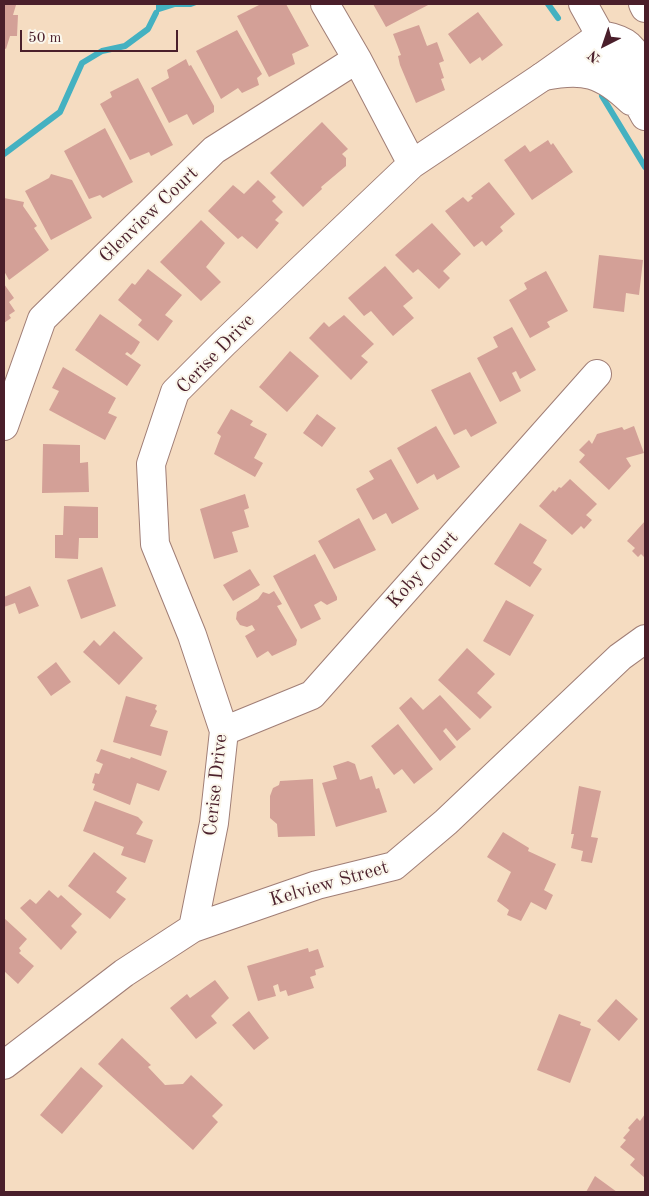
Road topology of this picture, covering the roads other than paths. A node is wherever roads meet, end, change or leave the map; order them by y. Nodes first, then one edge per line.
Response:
1 (325, 4) edge
2 (583, 4) edge
3 (643, 4) edge
4 (645, 8) edge
5 (601, 35) junction
6 (357, 59) junction
7 (645, 71) edge
8 (542, 77) junction
9 (644, 113) edge
10 (412, 164) junction
11 (597, 374) dead end
12 (4, 426) edge
13 (645, 639) edge
14 (224, 732) junction
15 (193, 928) junction
16 (4, 1065) edge

1 - 6 street
2 - 5 street
3 - 4 street
5 - 7 street
5 - 8 street, Cerise Drive
5 - 9 street
6 - 10 street
6 - 12 street, Glenview Court
8 - 9 street
8 - 10 street, Cerise Drive
10 - 14 street, Cerise Drive
11 - 14 street, Koby Court
13 - 15 street, Kelview Street
14 - 15 street, Cerise Drive
15 - 16 street, Kelview Street

